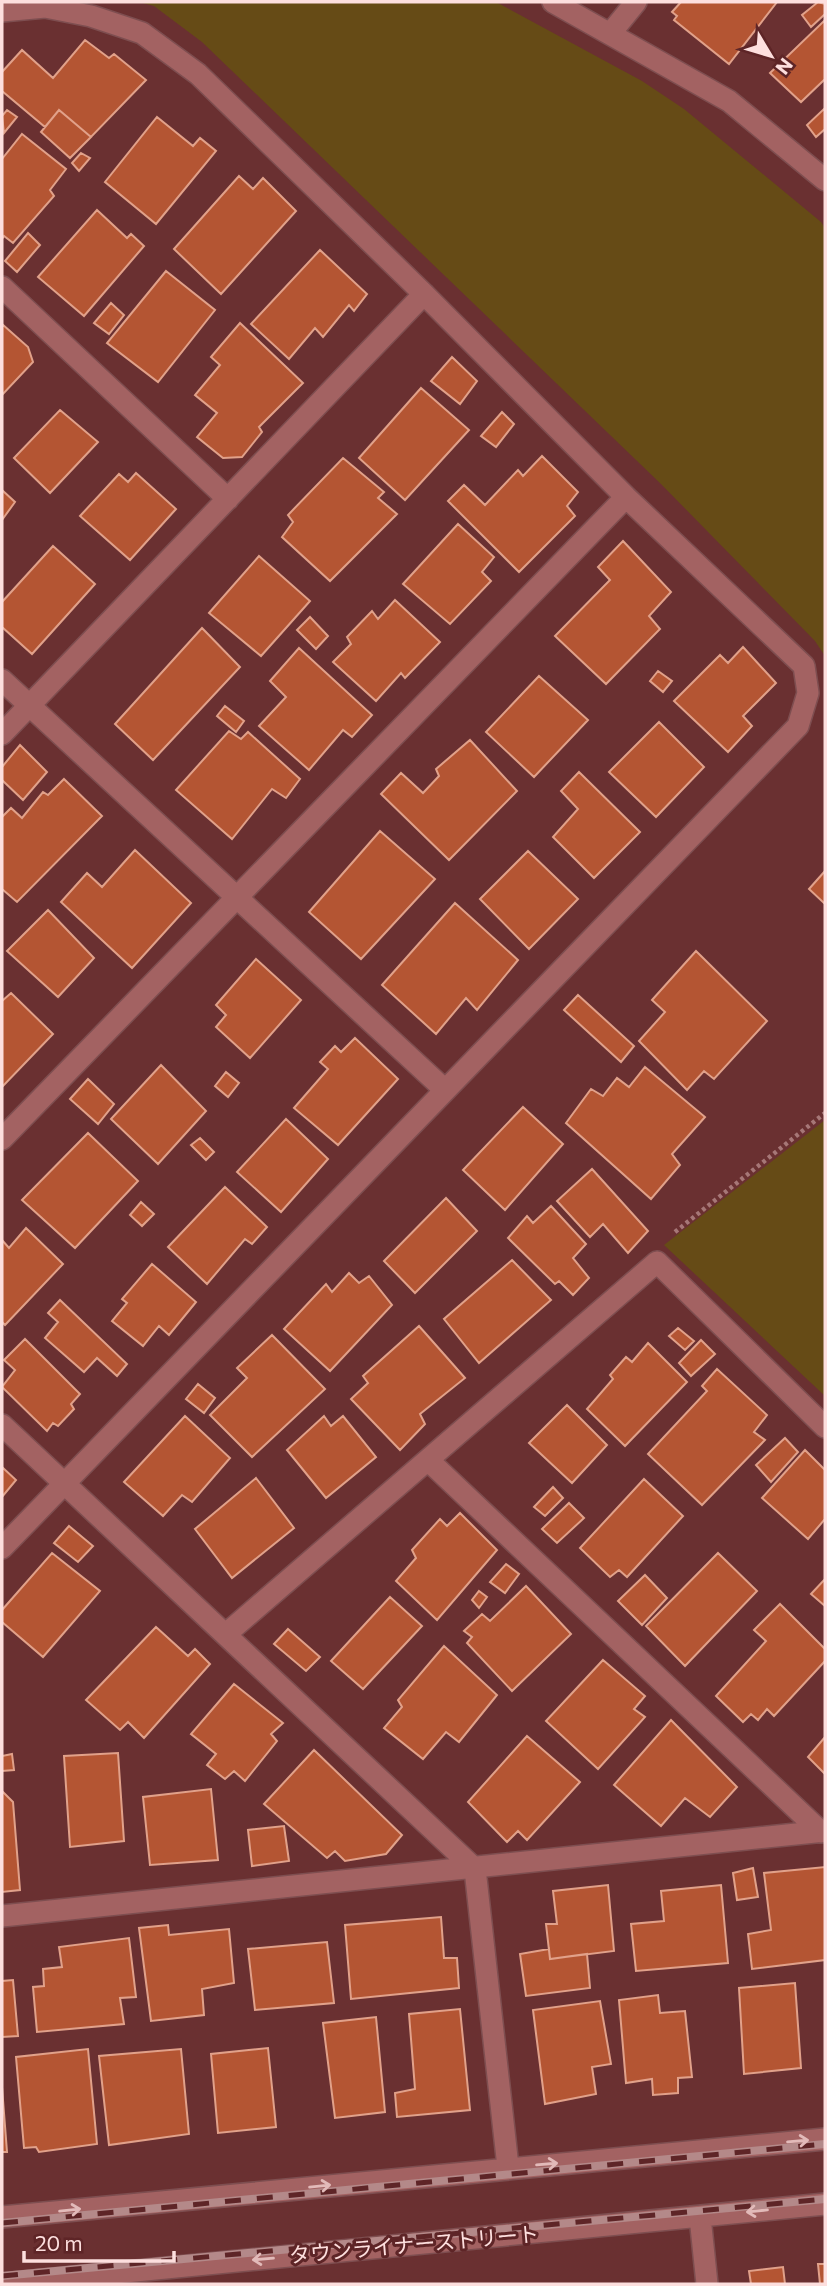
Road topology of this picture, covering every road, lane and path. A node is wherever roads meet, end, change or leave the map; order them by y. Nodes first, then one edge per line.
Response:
1 (553, 2) edge
2 (636, 2) edge
3 (2, 12) edge
4 (610, 34) junction
5 (825, 180) edge
6 (2, 287) edge
7 (424, 294) junction
8 (626, 497) junction
9 (228, 499) junction
10 (2, 680) edge
11 (29, 705) junction
12 (2, 734) edge
13 (236, 897) junction
14 (445, 1090) junction
15 (825, 1113) edge
16 (2, 1139) edge
17 (657, 1262) junction
18 (2, 1425) edge
19 (825, 1427) edge
20 (428, 1460) junction
21 (64, 1483) junction
22 (2, 1548) edge
23 (226, 1634) junction
24 (823, 1832) edge
25 (475, 1869) junction
26 (2, 1916) edge
27 (825, 2139) edge
28 (508, 2167) junction
29 (825, 2204) edge
30 (2, 2217) edge
31 (700, 2217) junction
32 (2, 2284) edge
33 (707, 2284) edge

1 - 4 street
2 - 4 street
3 - 7 street
4 - 5 street
6 - 9 street
7 - 8 street
7 - 9 street
8 - 13 street
8 - 14 street
9 - 11 street
10 - 11 street
11 - 12 street
11 - 13 street
13 - 14 street
13 - 16 street
14 - 21 street
15 - 17 path
17 - 19 street
17 - 20 street
18 - 21 street
20 - 23 street
20 - 24 street
21 - 22 street
21 - 23 street
23 - 25 street
24 - 25 street
25 - 26 street
25 - 28 street
28 -> 27 street
30 -> 28 street
29 -> 31 street, タウンライナーストリート
31 -> 32 street, タウンライナーストリート
31 - 33 street

